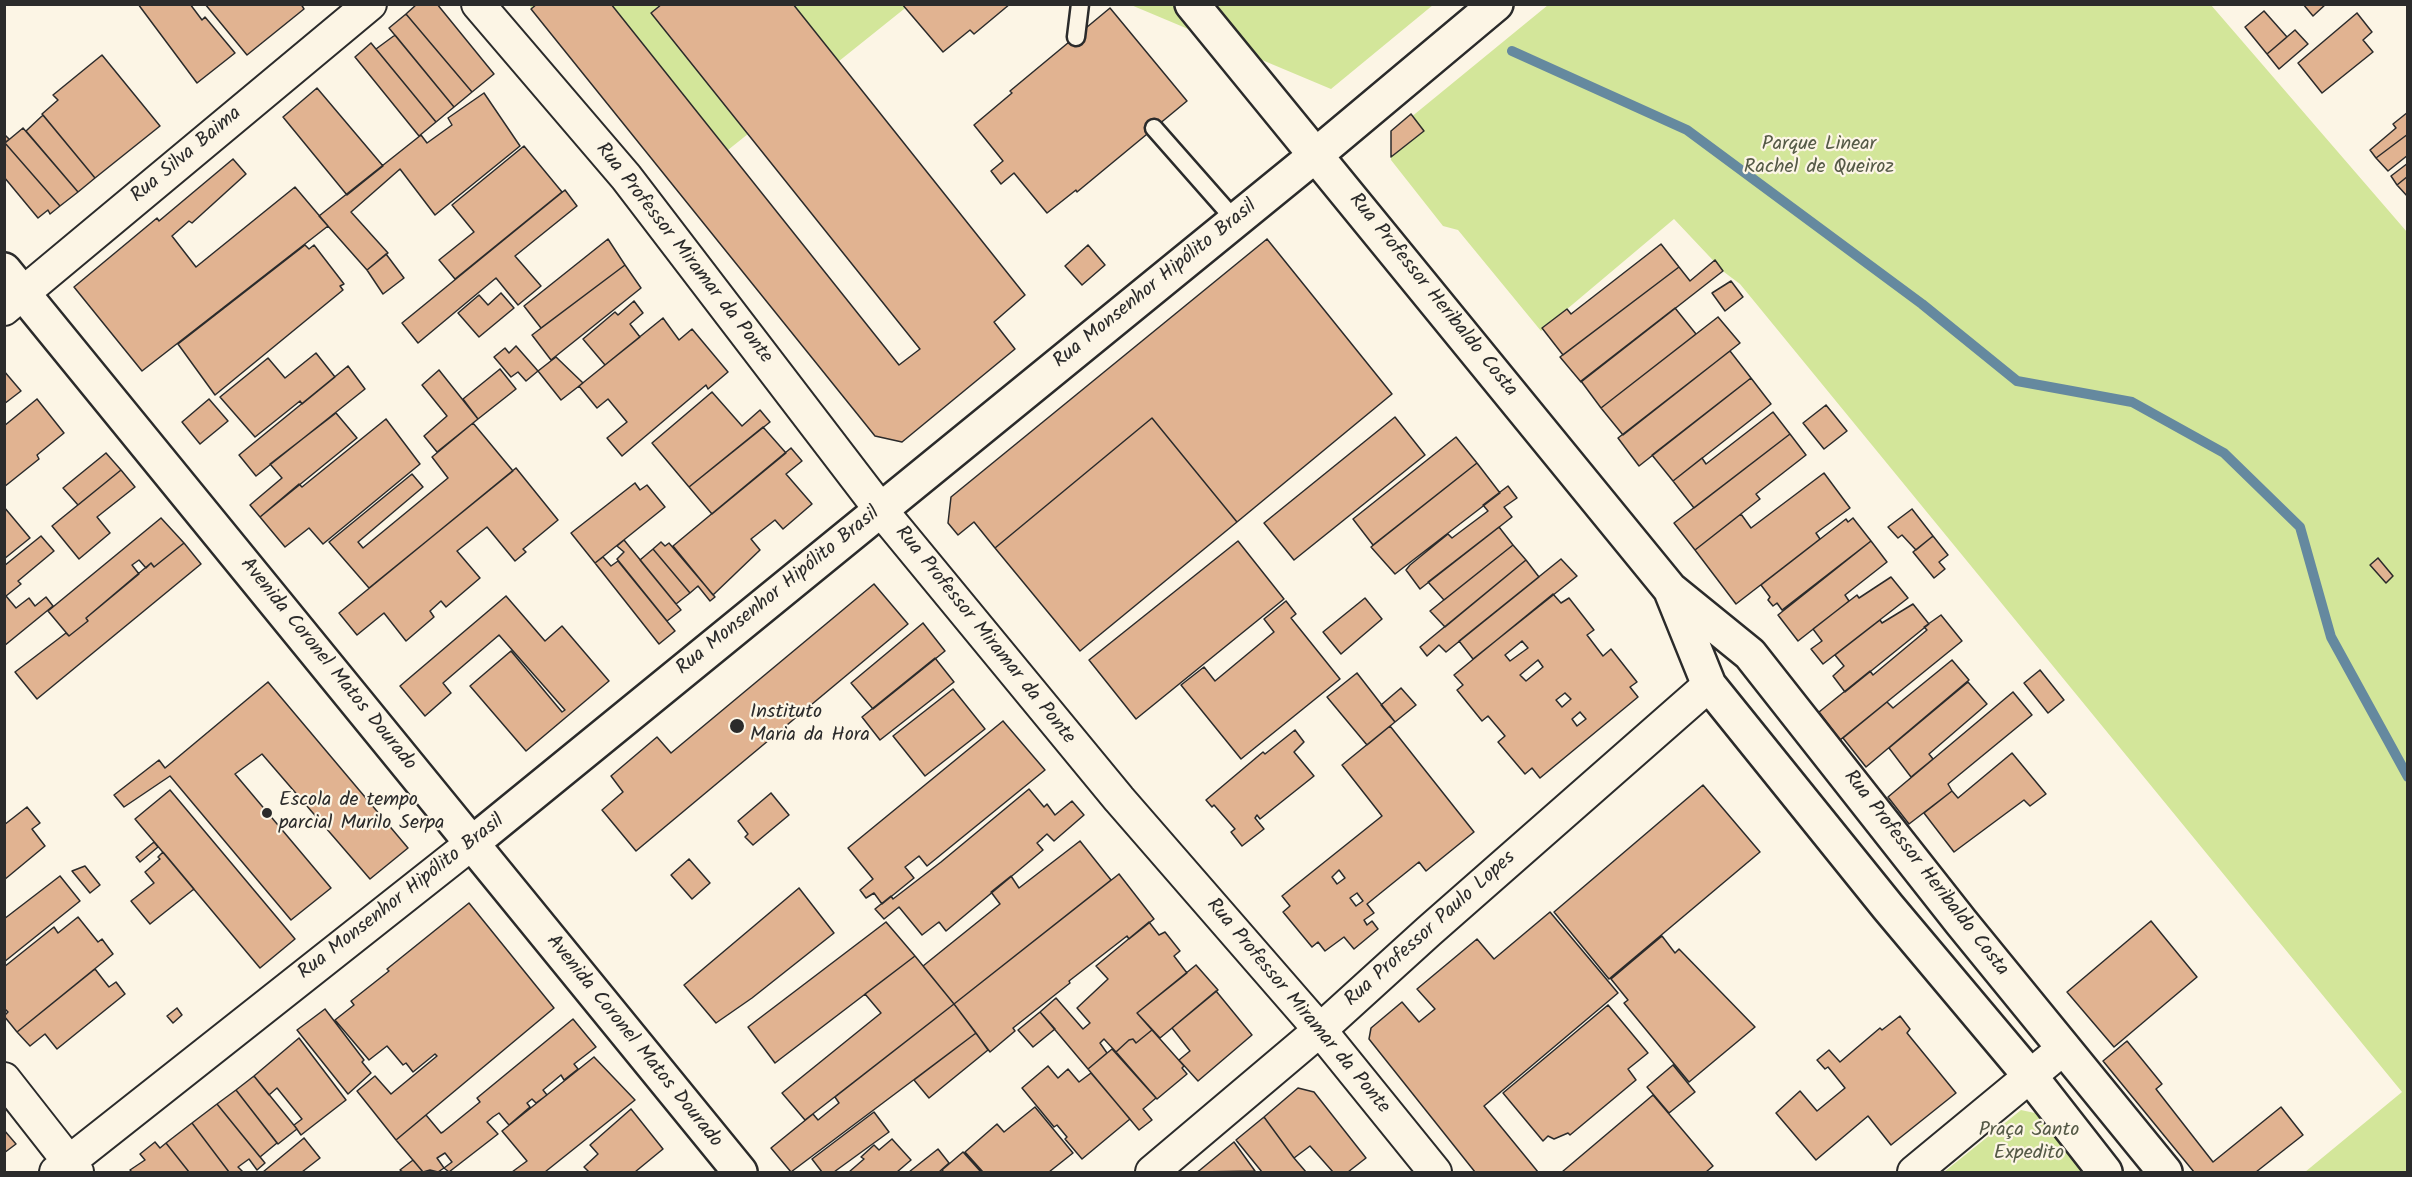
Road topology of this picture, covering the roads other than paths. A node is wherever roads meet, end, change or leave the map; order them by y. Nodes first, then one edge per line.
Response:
1 (370, 4) edge
2 (478, 4) edge
3 (1080, 4) edge
4 (1192, 4) edge
5 (1496, 4) edge
6 (1076, 37) dead end
7 (1154, 128) dead end
8 (1317, 154) junction
9 (1235, 220) junction
10 (11, 290) edge
11 (880, 509) junction
12 (1671, 589) junction
13 (1708, 685) junction
14 (471, 844) junction
15 (1320, 1030) junction
16 (2064, 1048) junction
17 (2030, 1076) junction
18 (4, 1079) edge
19 (67, 1169) edge
20 (740, 1173) edge
21 (1152, 1173) edge
22 (1435, 1173) edge
23 (1914, 1173) edge
24 (2105, 1173) edge
25 (2165, 1173) edge

1 - 10 street, Rua Silva Baima
2 - 11 street, Rua Professor Miramar da Ponte
3 - 6 lane
4 - 8 main road, Rua Professor Heribaldo Costa
5 - 8 main road, Rua Monsenhor Hipólito Brasil
7 - 9 lane
8 - 9 main road, Rua Monsenhor Hipólito Brasil
8 - 12 main road, Rua Professor Heribaldo Costa
9 - 11 main road, Rua Monsenhor Hipólito Brasil
10 - 14 main road, Avenida Coronel Matos Dourado
11 - 14 main road, Rua Monsenhor Hipólito Brasil
11 - 15 street, Rua Professor Miramar da Ponte
12 - 13 main road, Rua Professor Heribaldo Costa
12 - 16 main road, Rua Professor Heribaldo Costa
13 - 15 street, Rua Professor Paulo Lopes
13 - 17 main road, Rua Professor Heribaldo Costa
14 - 19 street, Rua Monsenhor Hipólito Brasil
14 - 20 main road, Avenida Coronel Matos Dourado
15 - 21 street, Rua Professor Paulo Lopes
15 - 22 street, Rua Professor Miramar da Ponte
16 - 17 street
16 - 25 main road, Rua Professor Heribaldo Costa
17 - 23 street
17 - 24 main road, Rua Professor Heribaldo Costa
18 - 19 street

